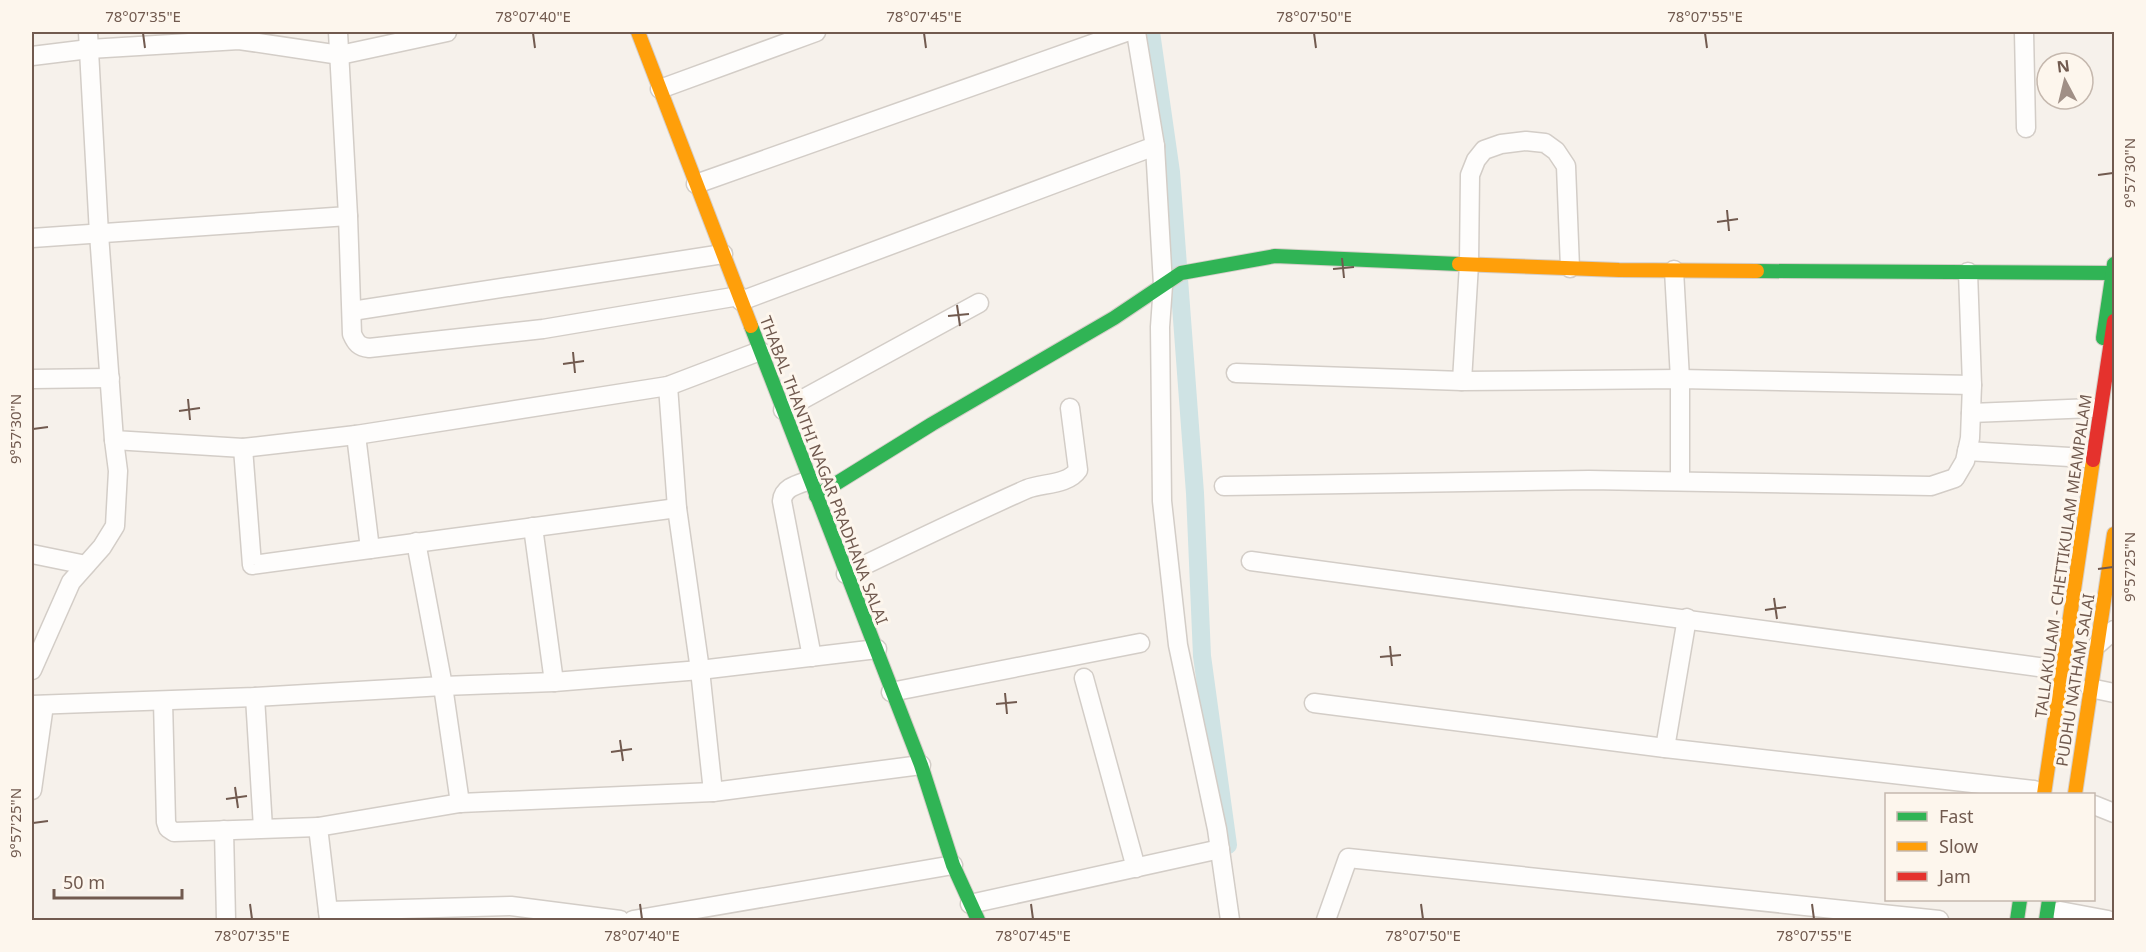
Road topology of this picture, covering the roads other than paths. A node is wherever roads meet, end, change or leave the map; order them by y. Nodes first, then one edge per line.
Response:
1 (339, 32) edge
2 (447, 32) edge
3 (638, 32) edge
4 (816, 32) edge
5 (1126, 32) edge
6 (1136, 32) edge
7 (2024, 32) edge
8 (89, 40) edge
9 (340, 55) junction
10 (32, 56) edge
11 (660, 89) junction
12 (2026, 128) dead end
13 (1155, 146) junction
14 (696, 184) junction
15 (348, 216) junction
16 (99, 234) junction
17 (32, 238) edge
18 (723, 254) junction
19 (1469, 264) junction
20 (1570, 268) junction
21 (2114, 268) edge
22 (1674, 270) junction
23 (1968, 272) junction
24 (1164, 284) junction
25 (740, 298) junction
26 (979, 303) dead end
27 (352, 311) junction
28 (2115, 321) edge
29 (760, 351) junction
30 (1236, 373) dead end
31 (110, 378) junction
32 (32, 379) edge
33 (1680, 379) junction
34 (1462, 381) junction
35 (1972, 385) junction
36 (668, 386) junction
37 (1070, 408) dead end
38 (2092, 408) junction
39 (783, 410) junction
40 (1971, 413) junction
41 (356, 435) junction
42 (114, 440) junction
43 (243, 448) junction
44 (1967, 451) junction
45 (2086, 458) junction
46 (1680, 481) junction
47 (1224, 486) dead end
48 (813, 488) junction
49 (678, 508) junction
50 (533, 527) junction
51 (2109, 532) edge
52 (416, 542) junction
53 (370, 549) junction
54 (32, 554) edge
55 (1251, 561) dead end
56 (86, 565) junction
57 (846, 574) junction
58 (1687, 618) junction
59 (2115, 630) edge
60 (1140, 643) dead end
61 (2098, 644) junction
62 (877, 650) junction
63 (812, 657) junction
64 (2053, 669) junction
65 (32, 670) edge
66 (700, 670) junction
67 (1084, 678) dead end
68 (554, 682) junction
69 (443, 686) junction
70 (2090, 688) junction
71 (891, 692) junction
72 (2115, 693) edge
73 (255, 697) junction
74 (163, 701) junction
75 (1314, 703) dead end
76 (38, 705) edge
77 (1665, 748) junction
78 (921, 765) junction
79 (32, 790) edge
80 (713, 792) junction
81 (2037, 793) edge
82 (2064, 793) edge
83 (2075, 793) edge
84 (460, 803) junction
85 (2095, 805) edge
86 (2115, 813) edge
87 (318, 827) junction
88 (263, 828) junction
89 (224, 830) junction
90 (1220, 849) junction
91 (953, 865) junction
92 (1136, 868) junction
93 (2020, 901) edge
94 (2030, 901) edge
95 (2055, 910) edge
96 (974, 912) edge
97 (328, 916) edge
98 (226, 921) edge
99 (620, 921) edge
100 (633, 921) edge
101 (1230, 921) edge
102 (1326, 921) edge
103 (1938, 921) edge
104 (2017, 921) edge
105 (2027, 921) edge
106 (2108, 921) edge

1 - 9 street
2 - 9 street
3 - 11 main road, THABAL THANTHI NAGAR PRADHANA SALAI
4 - 11 street
5 - 14 street
6 - 13 street
7 - 12 street
8 - 9 street
8 - 10 street
8 - 16 street
9 - 15 street
11 - 14 main road, THABAL THANTHI NAGAR PRADHANA SALAI
13 - 24 street
13 - 25 street
14 - 18 main road, THABAL THANTHI NAGAR PRADHANA SALAI
15 - 16 street
15 - 27 street
16 - 17 street
16 - 31 street
18 - 25 main road, THABAL THANTHI NAGAR PRADHANA SALAI
18 - 27 street
19 - 20 main road
19 - 20 street
19 - 24 main road
19 - 34 street
20 - 22 main road
21 - 23 main road
21 - 38 main road, PUDHU NATHAM SALAI
22 - 23 main road
22 - 33 street
23 - 35 street
24 - 48 main road
24 - 90 street
25 - 27 street
25 - 29 main road, THABAL THANTHI NAGAR PRADHANA SALAI
26 - 39 street
28 - 81 main road, TALLAKULAM - CHETTIKULAM MEAMPALAM
29 - 36 street
29 - 39 main road, THABAL THANTHI NAGAR PRADHANA SALAI
30 - 34 street
31 - 32 street
31 - 42 street
33 - 34 street
33 - 35 street
33 - 46 street
35 - 40 street
36 - 41 street
36 - 49 street
37 - 57 street
38 - 40 street
38 - 45 main road, PUDHU NATHAM SALAI
39 - 48 main road, THABAL THANTHI NAGAR PRADHANA SALAI
40 - 44 street
41 - 43 street
41 - 53 street
42 - 43 street
42 - 56 street
43 - 53 street
44 - 45 street
44 - 46 street
45 - 64 main road, PUDHU NATHAM SALAI
46 - 47 street
48 - 57 main road, THABAL THANTHI NAGAR PRADHANA SALAI
48 - 63 street
49 - 50 street
49 - 66 street
50 - 52 street
50 - 68 street
51 - 61 main road, PUDHU NATHAM SALAI
51 - 82 main road, TALLAKULAM - CHETTIKULAM MEAMPALAM
52 - 53 street
52 - 69 street
54 - 56 street
55 - 58 street
56 - 65 street
57 - 62 main road, THABAL THANTHI NAGAR PRADHANA SALAI
58 - 64 street
58 - 77 street
59 - 61 street
60 - 71 street
61 - 70 main road, PUDHU NATHAM SALAI
62 - 63 street
62 - 71 main road, THABAL THANTHI NAGAR PRADHANA SALAI
63 - 66 street
64 - 81 main road, PUDHU NATHAM SALAI
66 - 68 street
66 - 80 street
67 - 92 street
68 - 69 street
69 - 73 street
69 - 84 street
70 - 72 street
70 - 83 main road, PUDHU NATHAM SALAI
71 - 78 main road, THABAL THANTHI NAGAR PRADHANA SALAI
73 - 74 street
73 - 88 street
74 - 76 street
74 - 89 street
75 - 77 street
76 - 79 street
77 - 81 street
78 - 80 street
78 - 91 main road, THABAL THANTHI NAGAR PRADHANA SALAI
80 - 84 street
84 - 87 street
85 - 86 street
87 - 88 street
87 - 97 street
88 - 89 street
89 - 98 street
90 - 92 street
90 - 101 street
91 - 96 main road, THABAL THANTHI NAGAR PRADHANA SALAI
91 - 100 street
92 - 96 street
93 - 104 main road
94 - 105 main road
95 - 106 street
97 - 99 street
102 - 103 street

